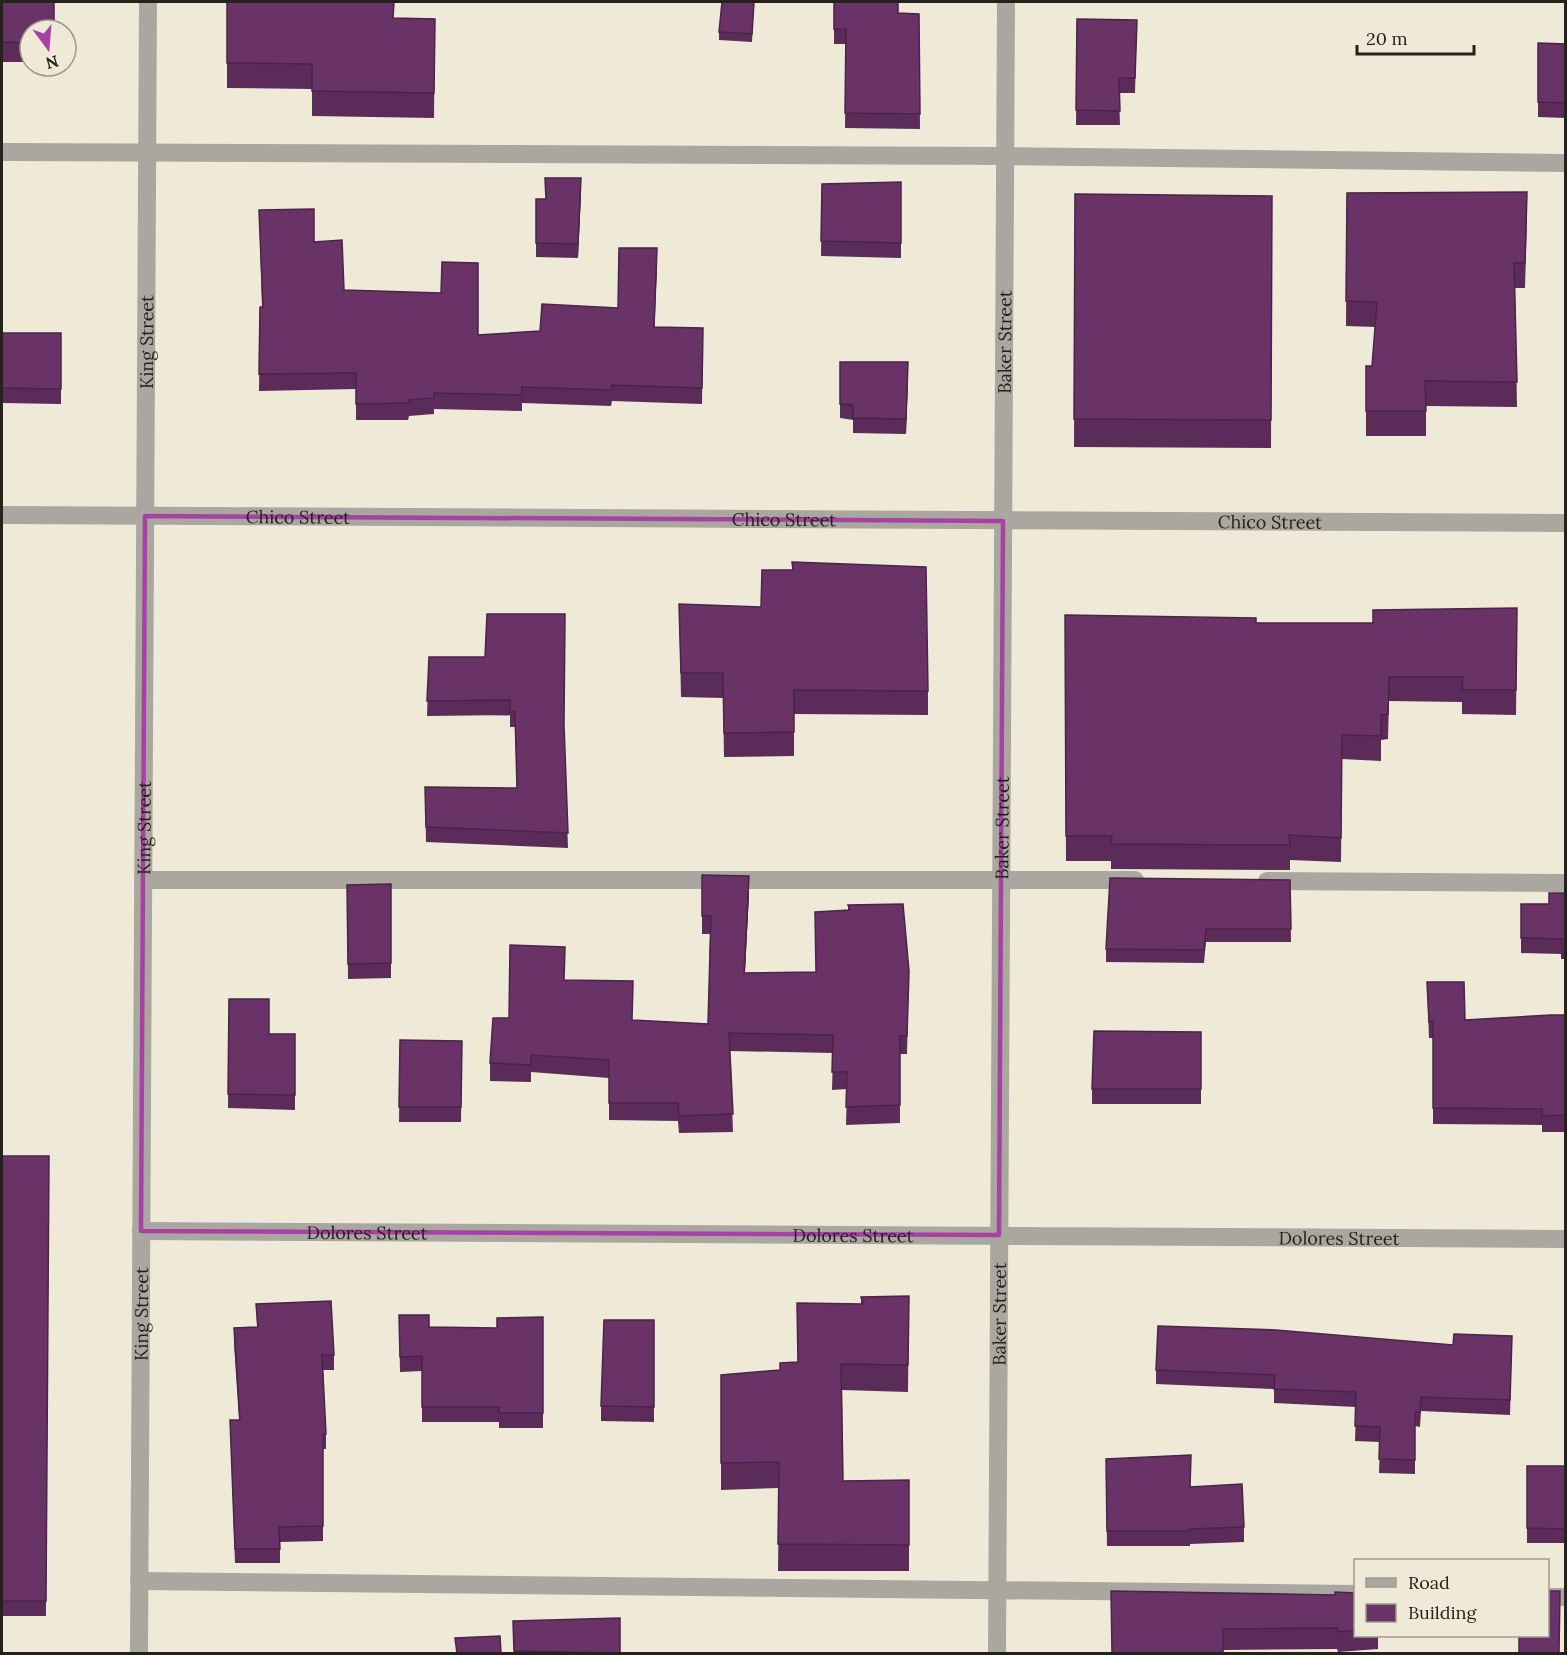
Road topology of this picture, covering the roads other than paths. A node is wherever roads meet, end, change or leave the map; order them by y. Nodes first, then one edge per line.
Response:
1 (148, 2) edge
2 (1006, 2) edge
3 (2, 152) edge
4 (147, 153) junction
5 (1005, 156) junction
6 (1566, 163) edge
7 (2, 515) edge
8 (145, 516) junction
9 (1003, 520) junction
10 (1566, 523) edge
11 (1001, 879) junction
12 (143, 880) junction
13 (1154, 880) edge
14 (1248, 880) edge
15 (1566, 883) edge
16 (141, 1231) junction
17 (999, 1235) junction
18 (1566, 1239) edge
19 (139, 1581) junction
20 (997, 1589) junction
21 (1354, 1594) edge
22 (1549, 1597) edge
23 (1566, 1597) edge
24 (139, 1653) edge
25 (997, 1653) edge

1 - 4 street, King Street
2 - 5 street, Baker Street
3 - 4 street
4 - 5 street
4 - 8 street, King Street
5 - 6 street
5 - 9 street, Baker Street
7 - 8 street, Chico Street
8 - 9 street, Chico Street
8 - 12 street, King Street
9 - 10 street, Chico Street
9 - 11 street, Baker Street
11 - 12 street
11 - 13 street
11 - 17 street, Baker Street
12 - 16 street, King Street
14 - 15 street
16 - 17 street, Dolores Street
16 - 19 street, King Street
17 - 18 street, Dolores Street
17 - 20 street, Baker Street
19 - 20 street
19 - 24 street, King Street
20 - 21 street
20 - 25 street, Baker Street
22 - 23 street

